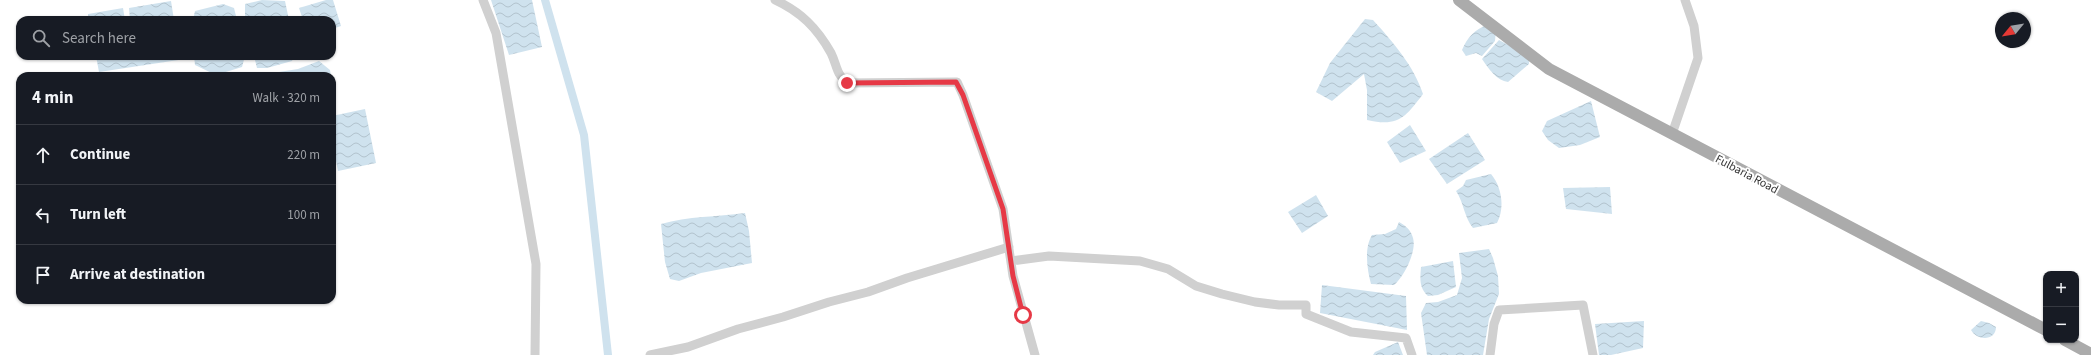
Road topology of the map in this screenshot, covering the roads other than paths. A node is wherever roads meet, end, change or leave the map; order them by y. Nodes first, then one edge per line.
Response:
1 (484, 0) edge
2 (775, 0) edge
3 (1459, 0) edge
4 (1685, 0) edge
5 (1672, 134) junction
6 (1009, 247) junction
7 (1011, 261) junction
8 (2043, 328) edge
9 (2071, 343) edge
10 (2091, 354) edge
11 (535, 355) edge
12 (650, 355) edge
13 (1035, 355) edge
14 (1412, 355) edge
15 (1490, 355) edge
16 (1593, 355) edge

1 - 11 street
2 - 6 street
3 - 5 main road, Fulbaria Road
4 - 5 street
5 - 8 main road, Fulbaria Road
6 - 7 street
6 - 12 street
7 - 13 street
7 - 14 street
9 - 10 main road
15 - 16 street

